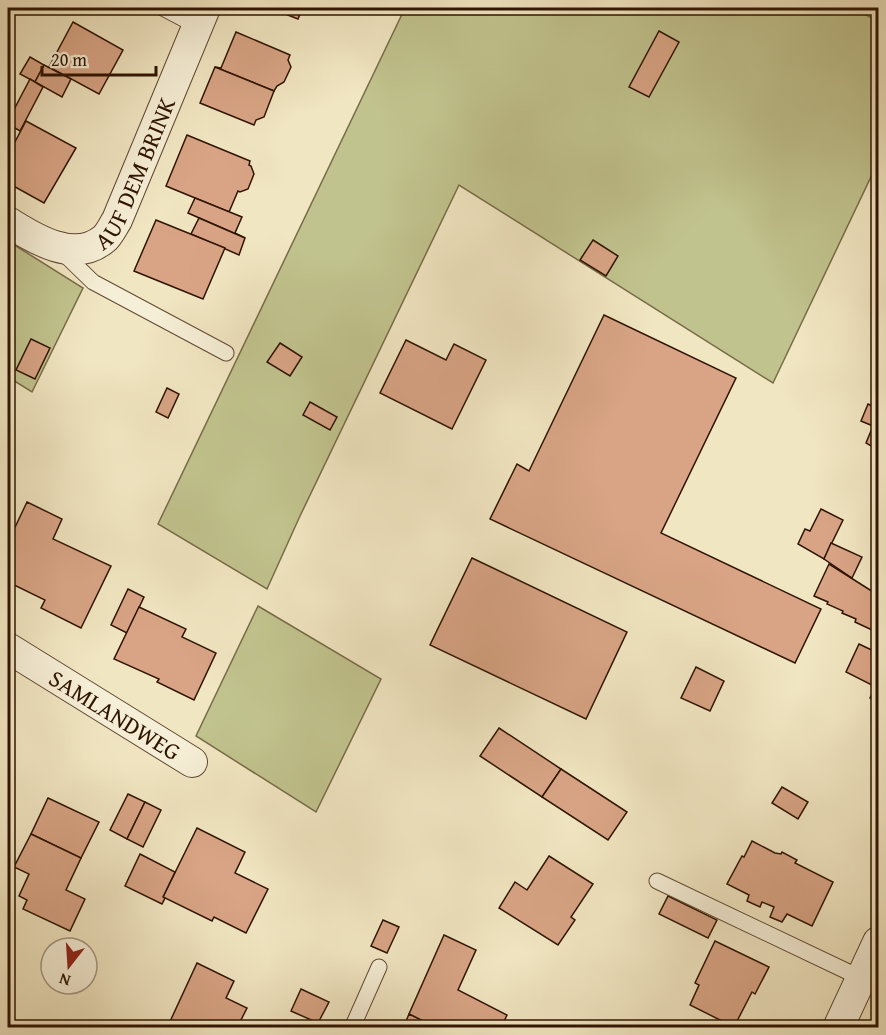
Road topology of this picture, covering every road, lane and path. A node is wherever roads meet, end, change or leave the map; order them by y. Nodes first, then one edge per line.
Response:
1 (163, 8) edge
2 (201, 17) edge
3 (8, 222) edge
4 (58, 248) junction
5 (226, 353) dead end
6 (8, 648) edge
7 (192, 762) dead end
8 (657, 881) dead end
9 (879, 942) edge
10 (380, 967) dead end
11 (861, 978) junction
12 (352, 1028) edge
13 (837, 1028) edge

1 - 2 lane
2 - 4 street, AUF DEM BRINK
3 - 4 street, AUF DEM BRINK
4 - 5 lane
6 - 7 street, SAMLANDWEG
8 - 11 lane
9 - 11 street
10 - 12 lane
11 - 13 street

